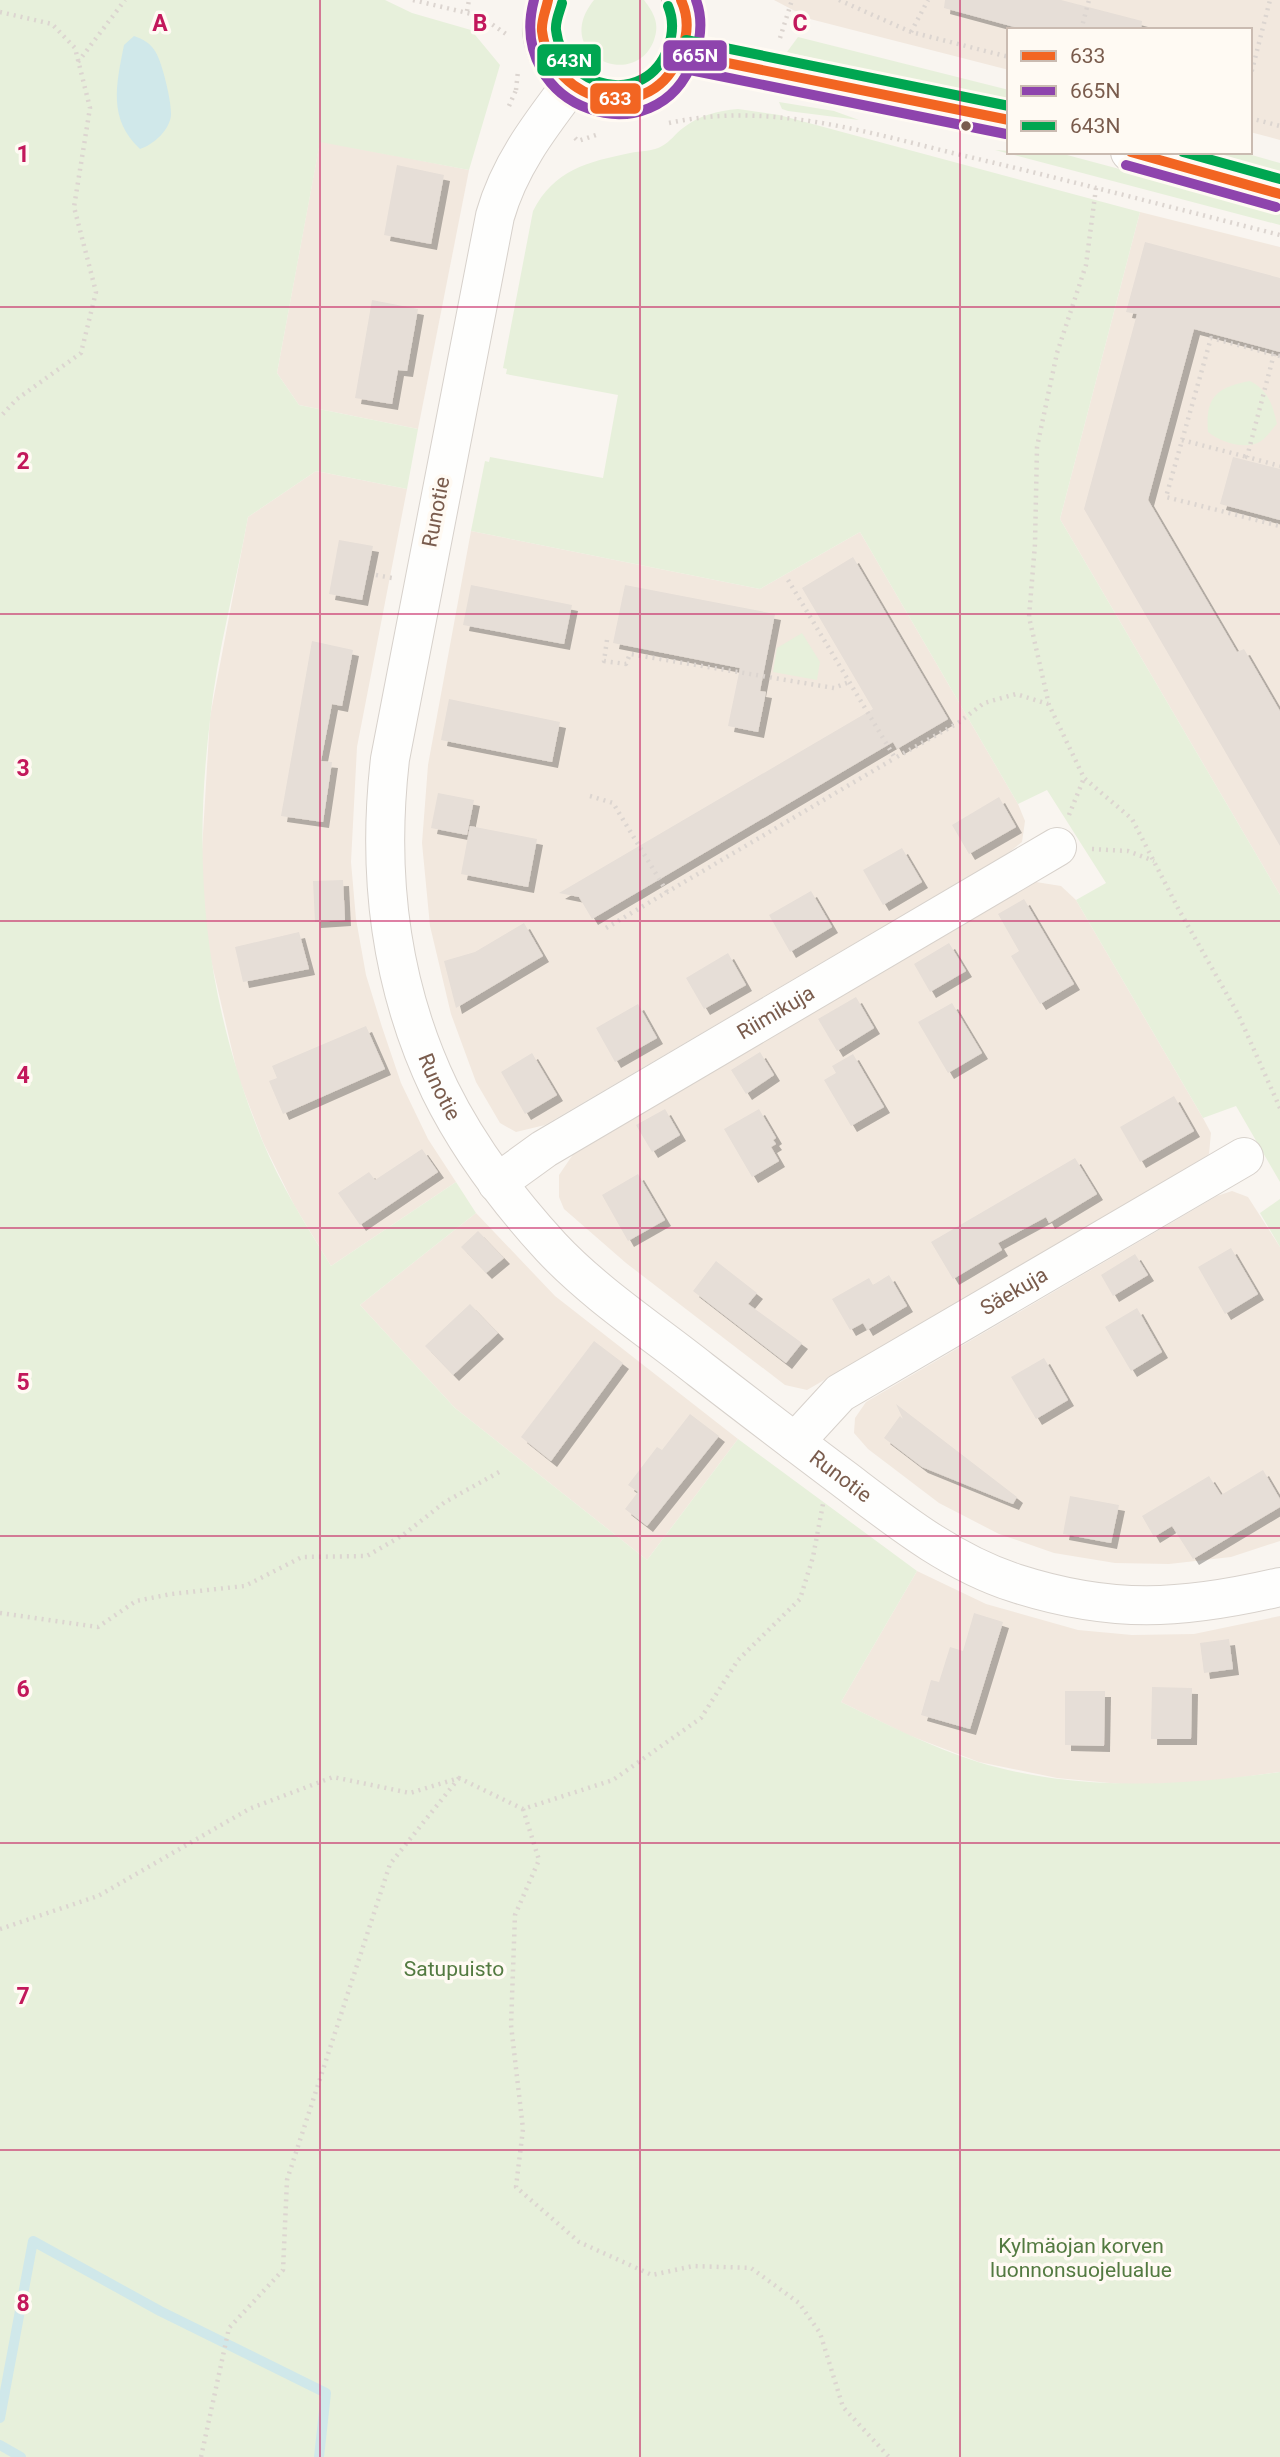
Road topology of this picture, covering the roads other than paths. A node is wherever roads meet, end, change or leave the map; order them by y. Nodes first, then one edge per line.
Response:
1 (548, 0) edge
2 (681, 0) edge
3 (683, 54) junction
4 (559, 101) junction
5 (1007, 120) edge
6 (1137, 154) edge
7 (1280, 194) edge
8 (1057, 847) road end
9 (1244, 1157) dead end
10 (497, 1183) junction
11 (795, 1443) junction
12 (1280, 1587) edge

1 - 4 street
2 - 3 street
3 - 4 street
3 - 5 street
4 - 10 street, Runotie
6 - 7 street
8 - 10 street, Riimikuja
9 - 11 street, Säekuja
10 - 11 street, Runotie
11 - 12 street, Runotie

